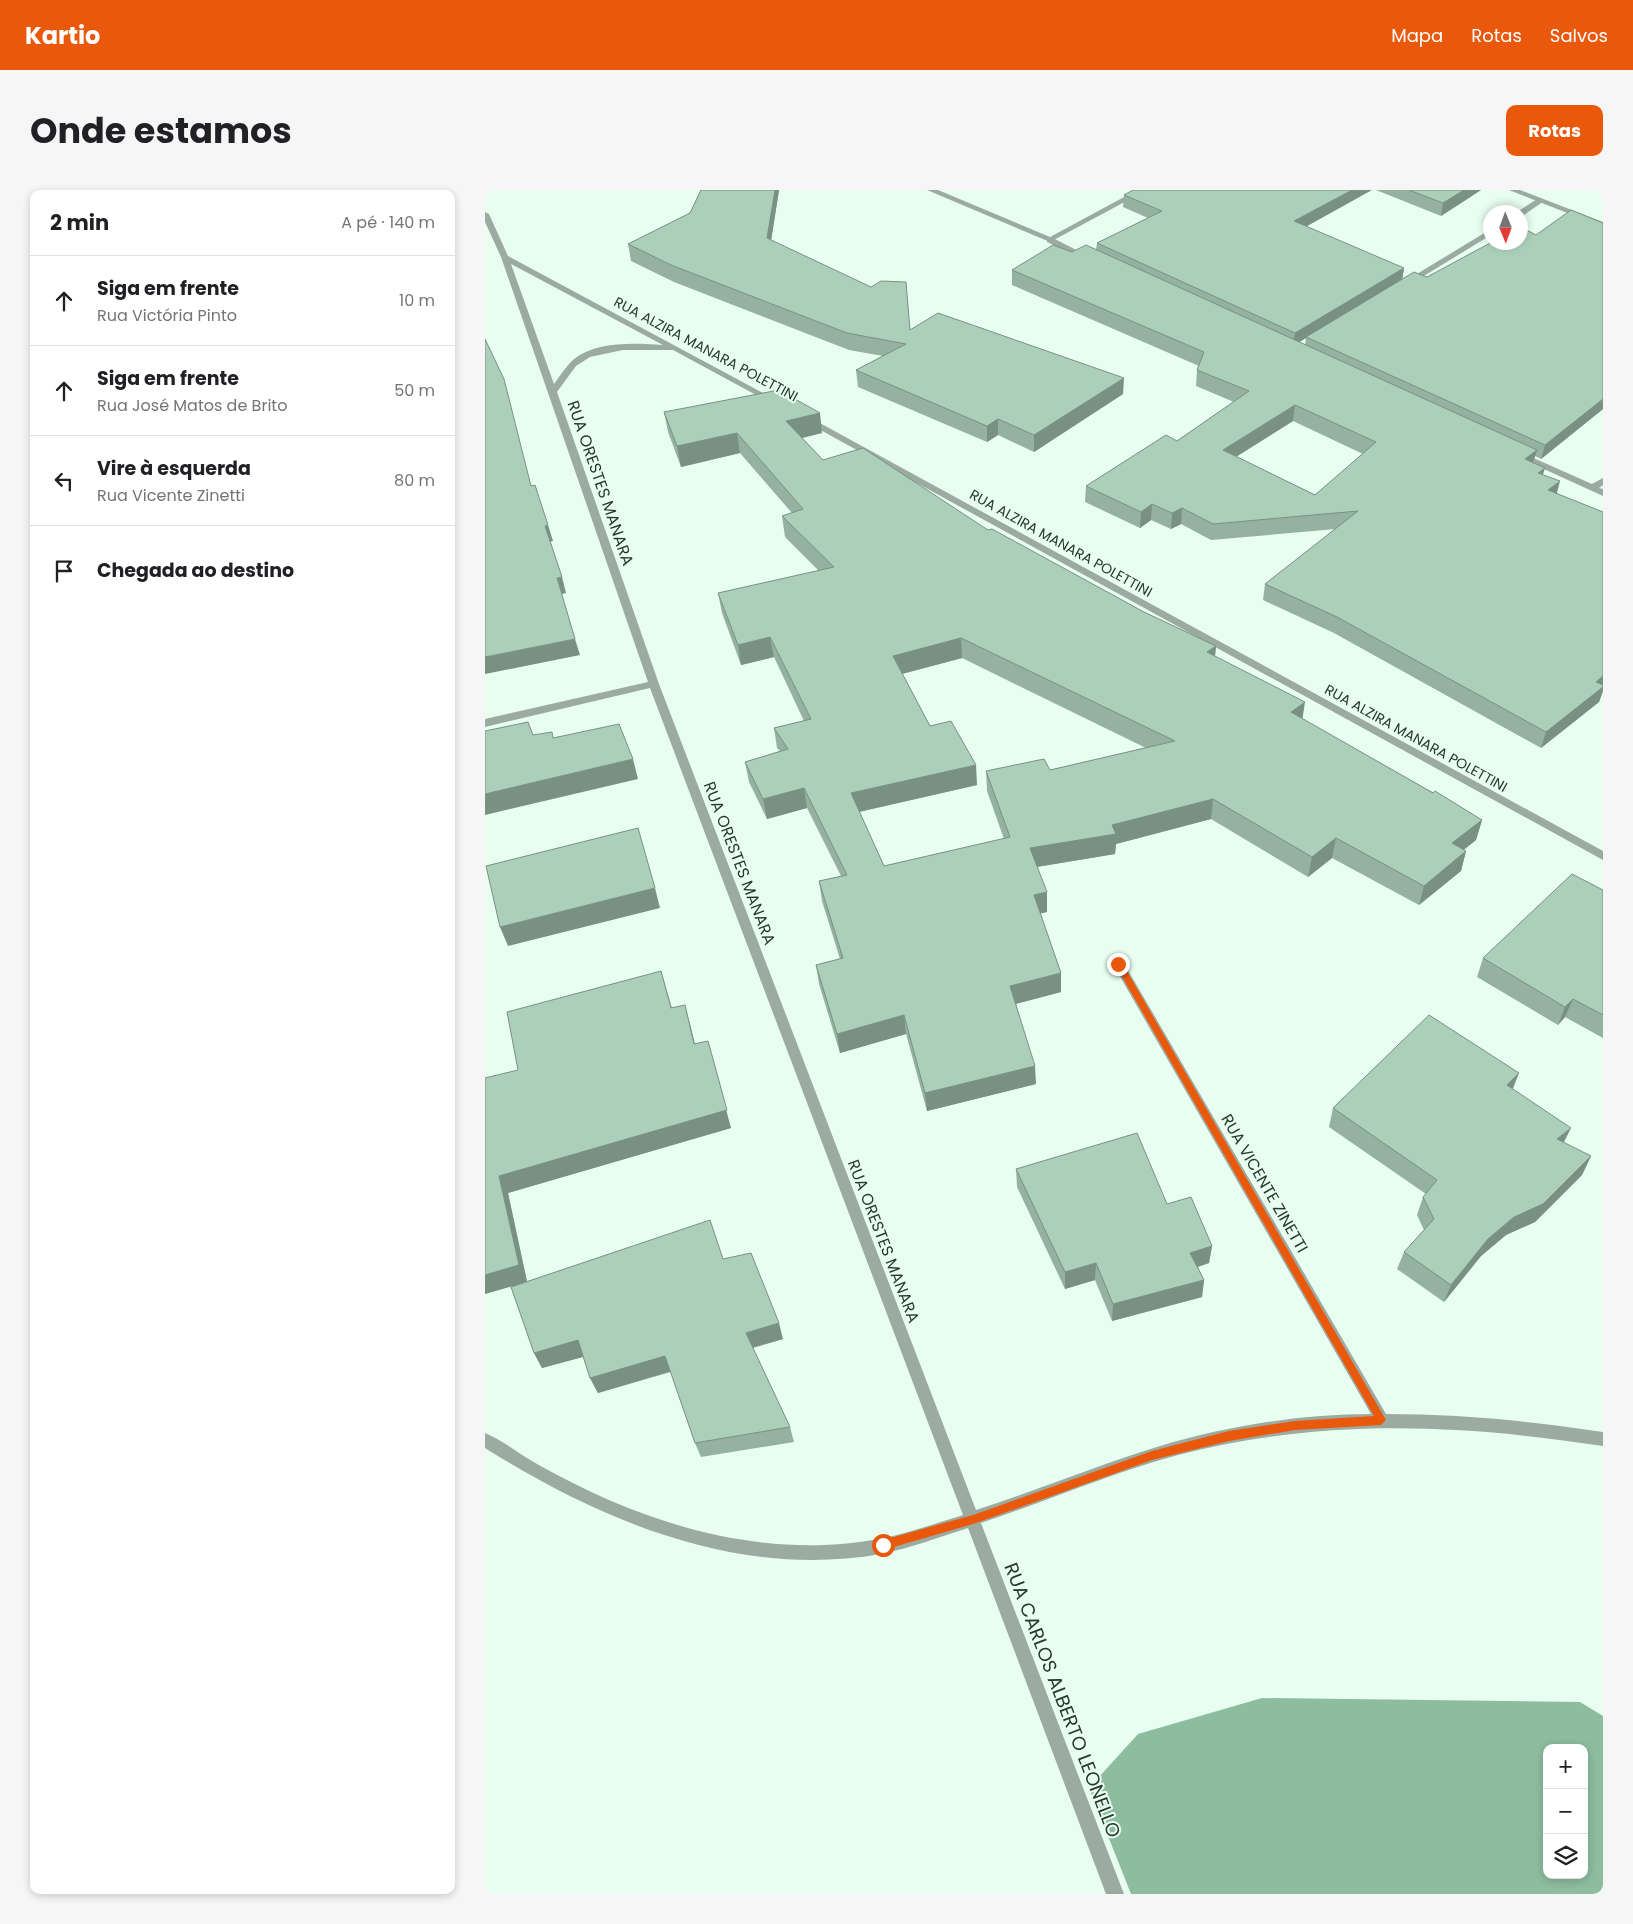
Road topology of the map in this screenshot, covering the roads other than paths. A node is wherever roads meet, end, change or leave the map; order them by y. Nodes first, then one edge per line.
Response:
1 (931, 190) edge
2 (1143, 190) edge
3 (1513, 190) edge
4 (1540, 201) junction
5 (1528, 209) edge
6 (485, 214) edge
7 (1603, 225) edge
8 (1483, 236) edge
9 (1049, 240) junction
10 (505, 257) junction
11 (1095, 261) edge
12 (1400, 287) edge
13 (679, 348) junction
14 (553, 392) junction
15 (783, 406) edge
16 (801, 415) edge
17 (1511, 451) edge
18 (1603, 480) edge
19 (1593, 488) junction
20 (1603, 493) edge
21 (654, 684) junction
22 (485, 723) edge
23 (1603, 856) edge
24 (1118, 964) dead end
25 (1381, 1420) junction
26 (1603, 1439) edge
27 (485, 1440) edge
28 (973, 1520) junction
29 (1115, 1894) edge

1 - 9 street
2 - 9 street
3 - 4 street
4 - 5 street
4 - 7 street
6 - 10 street, RUA ORESTES MANARA
8 - 12 street
9 - 11 street
10 - 13 street, RUA ALZIRA MANARA POLETTINI
10 - 14 street, RUA ORESTES MANARA
13 - 14 street
13 - 15 street, RUA ALZIRA MANARA POLETTINI
14 - 21 street, RUA ORESTES MANARA
16 - 23 street, RUA ALZIRA MANARA POLETTINI
17 - 19 street
18 - 19 street
19 - 20 street
21 - 22 street
21 - 28 street, RUA ORESTES MANARA
24 - 25 street, RUA VICENTE ZINETTI
25 - 26 street
25 - 28 street
27 - 28 street
28 - 29 street, RUA CARLOS ALBERTO LEONELLO

